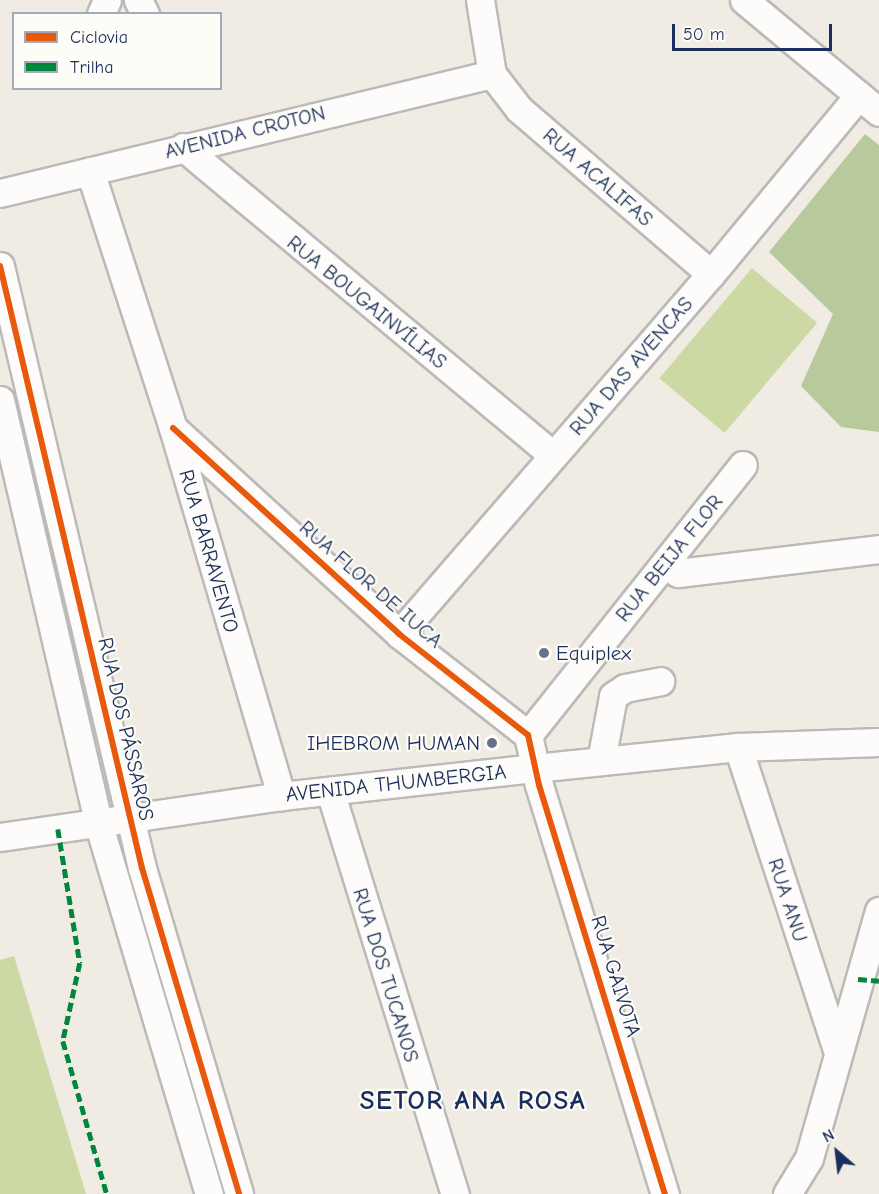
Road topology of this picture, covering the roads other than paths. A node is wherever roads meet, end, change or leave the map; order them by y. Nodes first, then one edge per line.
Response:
1 (480, 0) edge
2 (744, 0) edge
3 (492, 74) junction
4 (869, 104) edge
5 (183, 147) junction
6 (90, 171) junction
7 (0, 193) edge
8 (0, 266) edge
9 (711, 274) junction
10 (0, 400) edge
11 (172, 428) junction
12 (553, 455) junction
13 (743, 465) dead end
14 (879, 549) edge
15 (666, 564) junction
16 (399, 634) junction
17 (660, 681) dead end
18 (528, 735) junction
19 (879, 742) edge
20 (738, 747) junction
21 (602, 761) junction
22 (535, 768) junction
23 (330, 791) junction
24 (281, 796) junction
25 (130, 818) junction
26 (98, 822) junction
27 (0, 837) edge
28 (879, 911) edge
29 (838, 1053) junction
30 (209, 1194) edge
31 (238, 1194) edge
32 (455, 1194) edge
33 (665, 1194) edge
34 (787, 1194) edge

1 - 3 street
2 - 4 street
3 - 5 street, AVENIDA CROTON
3 - 9 street, RUA ACALIFAS
4 - 9 street, RUA DAS AVENCAS
5 - 6 street, AVENIDA CROTON
5 - 12 street, RUA BOUGAINVÍLIAS
6 - 7 street, AVENIDA CROTON
6 - 11 street, RUA BARRAVENTO
8 - 25 street, RUA DOS PÁSSAROS
9 - 12 street, RUA DAS AVENCAS
10 - 26 street
11 - 16 street, RUA FLOR DE IUCA
11 - 24 street, RUA BARRAVENTO
12 - 16 street, RUA DAS AVENCAS
13 - 15 street, RUA BEIJA FLOR
14 - 15 street
15 - 18 street, RUA BEIJA FLOR
16 - 18 street, RUA FLOR DE IUCA
17 - 21 street
18 - 22 street
19 - 20 street, AVENIDA THUMBERGIA
20 - 21 street, AVENIDA THUMBERGIA
20 - 29 street, RUA ANU
21 - 22 street, AVENIDA THUMBERGIA
22 - 23 street, AVENIDA THUMBERGIA
22 - 33 street, RUA GAIVOTA
23 - 24 street, AVENIDA THUMBERGIA
23 - 32 street, RUA DOS TUCANOS
24 - 25 street, AVENIDA THUMBERGIA
25 - 26 street, AVENIDA THUMBERGIA
25 - 31 street, RUA DOS PÁSSAROS
26 - 27 street
26 - 30 street
28 - 29 street
29 - 34 street

